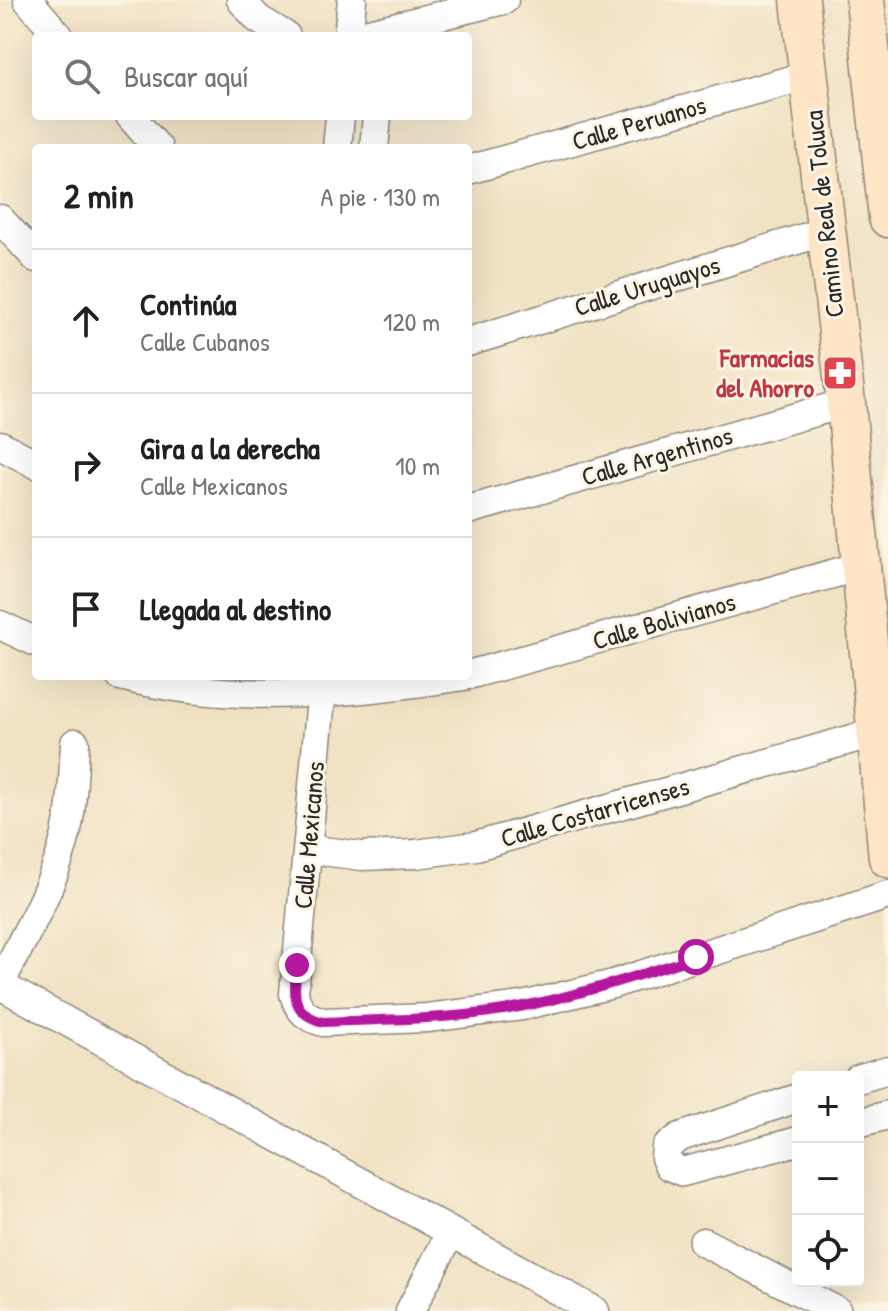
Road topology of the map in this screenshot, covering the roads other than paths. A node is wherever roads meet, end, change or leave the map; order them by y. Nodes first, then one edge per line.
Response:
1 (28, 0) edge
2 (241, 0) edge
3 (352, 0) edge
4 (504, 0) edge
5 (800, 0) edge
6 (865, 0) edge
7 (386, 21) edge
8 (56, 32) edge
9 (279, 32) edge
10 (348, 32) edge
11 (364, 32) edge
12 (809, 75) junction
13 (134, 120) edge
14 (340, 120) edge
15 (377, 120) edge
16 (154, 144) edge
17 (337, 144) edge
18 (374, 144) edge
19 (472, 169) edge
20 (887, 204) edge
21 (0, 219) edge
22 (826, 231) junction
23 (32, 254) edge
24 (472, 341) edge
25 (846, 403) junction
26 (0, 445) edge
27 (32, 462) edge
28 (472, 509) edge
29 (861, 566) junction
30 (0, 625) edge
31 (32, 640) edge
32 (472, 674) edge
33 (138, 680) edge
34 (440, 680) edge
35 (322, 685) edge
36 (286, 686) edge
37 (877, 732) junction
38 (75, 743) dead end
39 (308, 849) junction
40 (888, 858) edge
41 (888, 895) edge
42 (0, 984) edge
43 (888, 1070) edge
44 (864, 1077) edge
45 (792, 1100) edge
46 (888, 1115) edge
47 (864, 1121) edge
48 (792, 1143) edge
49 (450, 1234) junction
50 (703, 1242) dead end
51 (410, 1311) edge
52 (595, 1311) edge
53 (837, 1311) edge

1 - 8 street
2 - 9 street
3 - 10 street
4 - 7 street
5 - 12 main road, Camino Real de Toluca
6 - 20 main road
7 - 11 street
12 - 19 street, Calle Peruanos
12 - 22 main road, Camino Real de Toluca
13 - 16 street
14 - 17 street
15 - 18 street
21 - 23 street
22 - 24 street, Calle Uruguayos
22 - 25 main road, Camino Real de Toluca
25 - 28 street, Calle Argentinos
25 - 29 main road, Camino Real de Toluca
26 - 27 street
29 - 32 street, Calle Bolivianos
29 - 37 main road, Camino Real de Toluca
30 - 31 street
33 - 36 street, Calle Bolivianos
34 - 35 street, Calle Bolivianos
35 - 36 street, Calle Bolivianos
35 - 39 street, Calle Mexicanos
37 - 39 street, Calle Costarricenses
37 - 40 main road, Camino Real de Toluca
38 - 42 street
39 - 41 street, Calle Mexicanos
42 - 49 street
43 - 44 street
45 - 48 street
46 - 47 street
49 - 51 street
49 - 52 street
50 - 53 street

